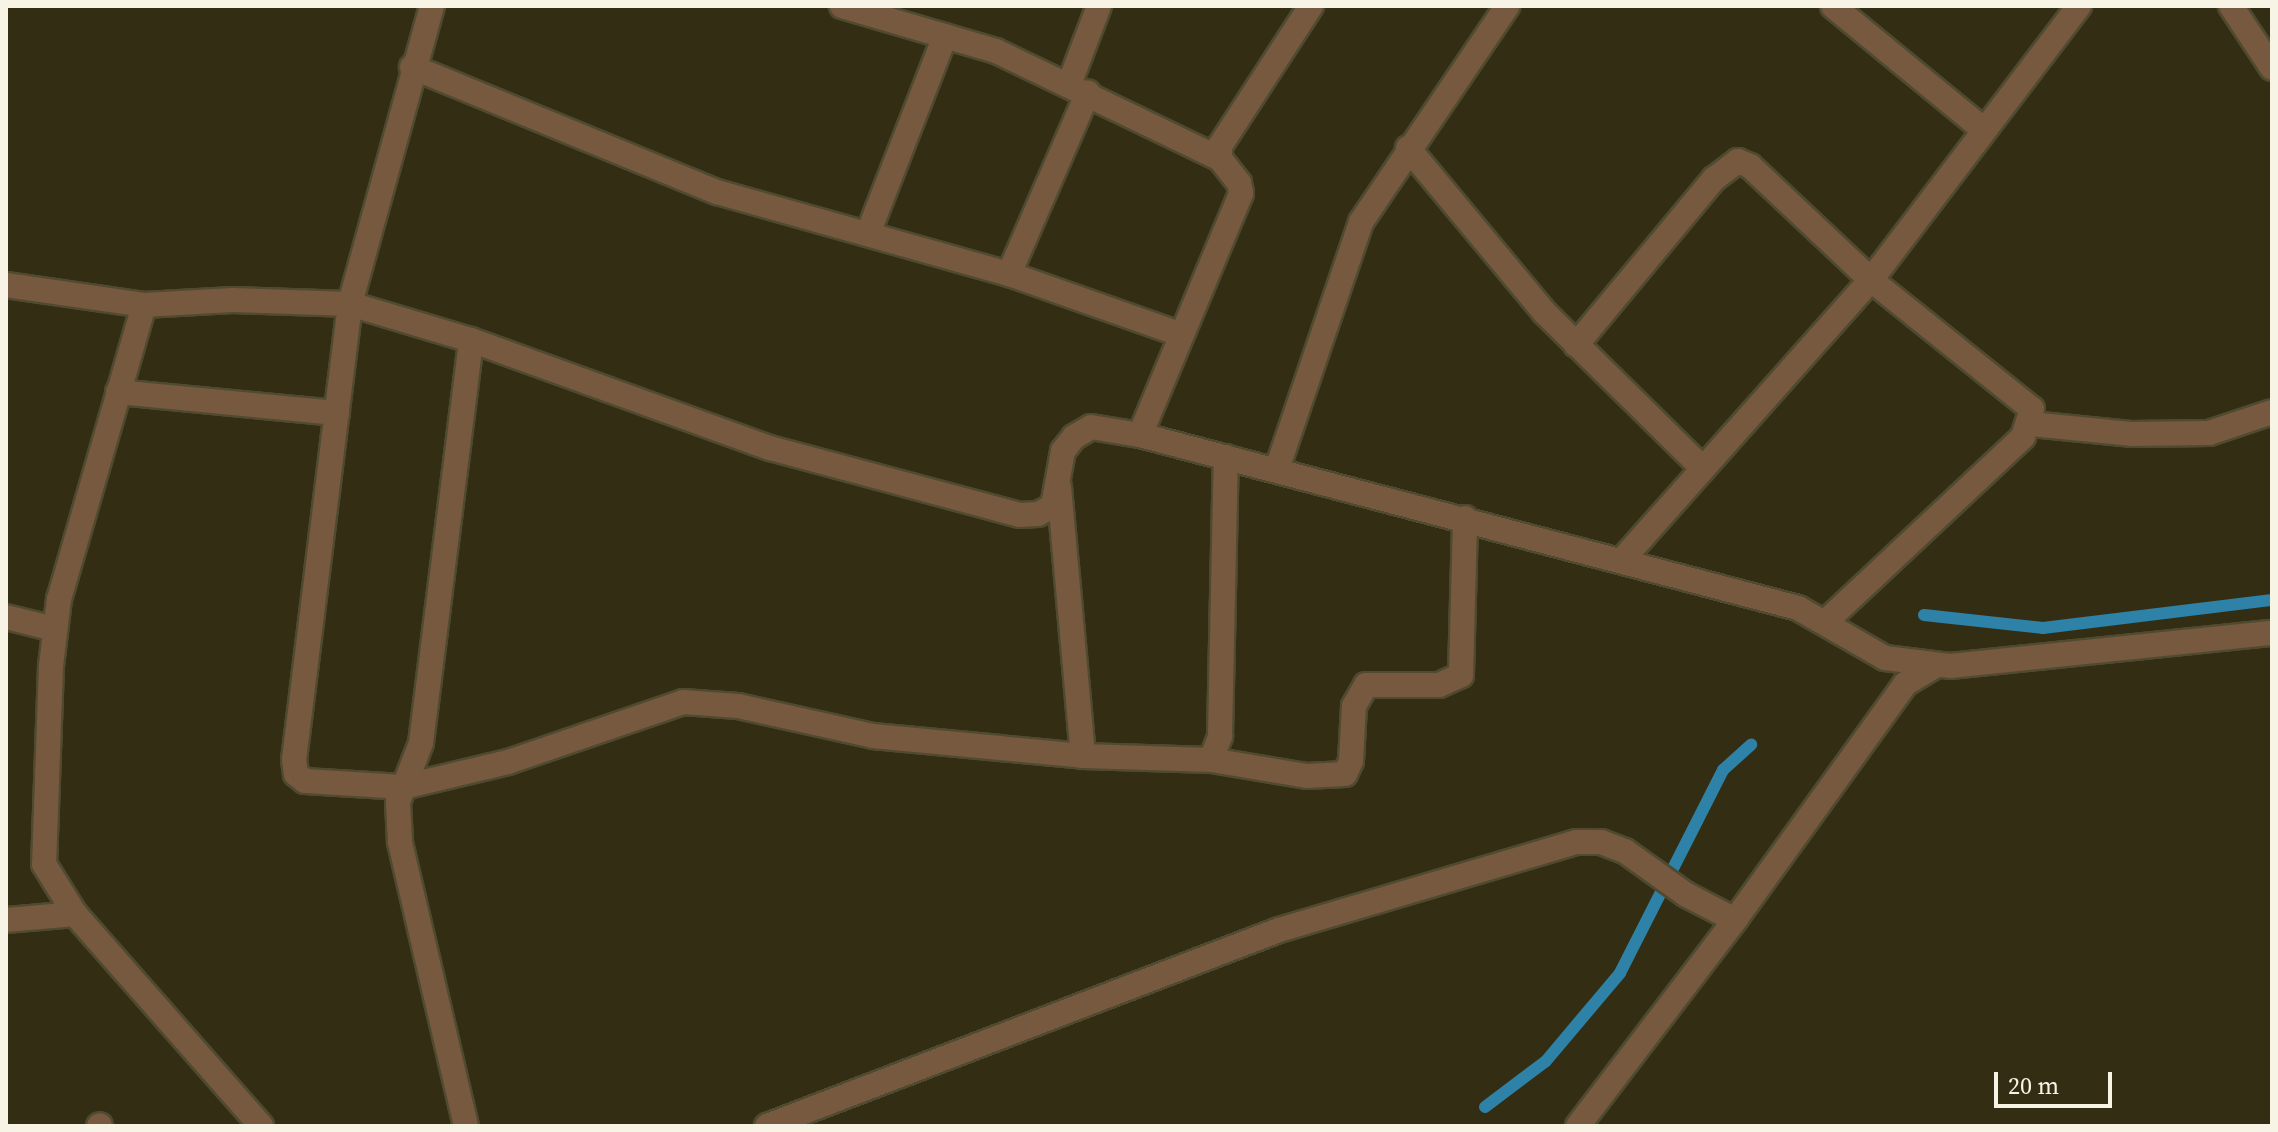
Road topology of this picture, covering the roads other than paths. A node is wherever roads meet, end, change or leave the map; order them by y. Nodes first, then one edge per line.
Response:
1 (432, 6) edge
2 (1099, 6) edge
3 (1311, 6) edge
4 (1507, 6) edge
5 (1833, 6) edge
6 (2079, 6) edge
7 (2231, 6) edge
8 (851, 7) edge
9 (945, 36) junction
10 (412, 67) junction
11 (2272, 68) edge
12 (1079, 87) junction
13 (1984, 130) junction
14 (1408, 148) junction
15 (1220, 159) junction
16 (869, 231) junction
17 (1009, 274) junction
18 (1871, 280) junction
19 (6, 285) edge
20 (350, 304) junction
21 (144, 305) junction
22 (1182, 335) junction
23 (471, 340) junction
24 (1576, 345) junction
25 (118, 392) junction
26 (2272, 412) edge
27 (337, 413) junction
28 (2031, 424) junction
29 (1140, 435) junction
30 (1226, 457) junction
31 (1277, 469) junction
32 (1703, 469) junction
33 (1059, 486) junction
34 (1465, 518) junction
35 (1623, 559) junction
36 (6, 617) edge
37 (1834, 627) junction
38 (54, 629) junction
39 (2272, 633) edge
40 (1937, 665) junction
41 (1083, 756) junction
42 (1211, 760) junction
43 (403, 787) junction
44 (75, 914) junction
45 (6, 920) edge
46 (1735, 920) junction
47 (261, 1126) edge
48 (466, 1126) edge
49 (767, 1126) edge
50 (1578, 1126) edge

1 - 10 street
2 - 12 street
3 - 15 street
4 - 14 street
5 - 13 street
6 - 13 street
7 - 11 street
8 - 9 street
9 - 12 street
9 - 16 street
10 - 16 street
10 - 20 street
12 - 15 street
12 - 17 street
13 - 18 street
14 - 24 street
14 - 31 street
15 - 22 street
16 - 17 street
17 - 22 street
18 - 24 street
18 - 28 street
18 - 32 street
19 - 21 street
20 - 21 street
20 - 23 street
20 - 27 street
21 - 25 street
22 - 29 street
23 - 33 street
23 - 43 street
24 - 32 street
25 - 27 street
25 - 38 street
26 - 28 street
27 - 43 street
28 - 37 street
29 - 30 street
29 - 33 street
30 - 31 street
30 - 42 street
31 - 34 street
32 - 35 street
33 - 41 street
34 - 35 street
34 - 42 street
35 - 37 street
36 - 38 street
37 - 40 street
38 - 44 street
39 - 40 street
40 - 46 street
41 - 42 street
41 - 43 street
43 - 48 street
44 - 45 street
44 - 47 street
46 - 49 street
46 - 50 street

